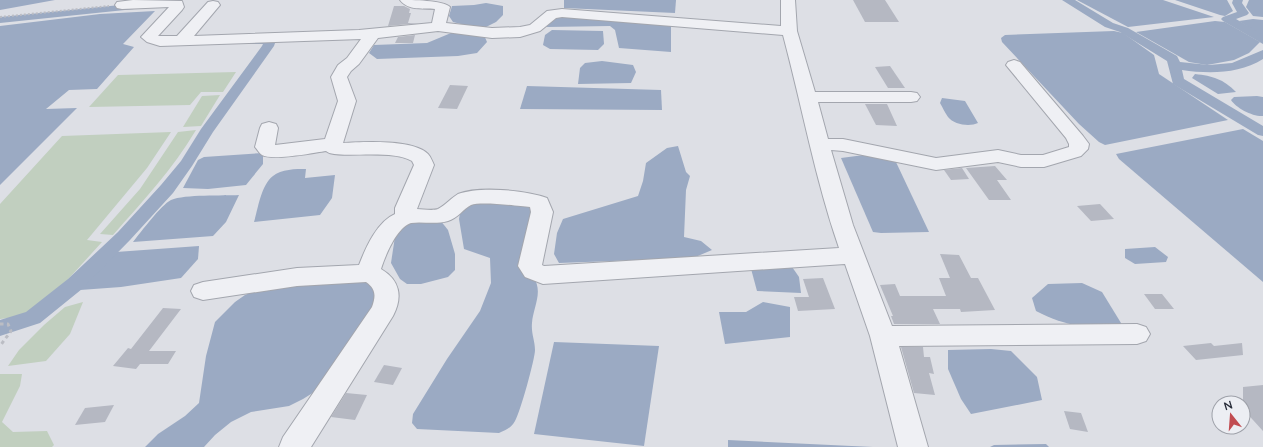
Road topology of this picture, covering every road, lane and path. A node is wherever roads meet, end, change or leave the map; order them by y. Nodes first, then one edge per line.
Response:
1 (407, 0) edge
2 (788, 0) edge
3 (162, 2) edge
4 (122, 5) joint
5 (214, 5) dead end
6 (0, 17) edge
7 (438, 28) junction
8 (789, 31) junction
9 (373, 34) junction
10 (181, 42) junction
11 (1014, 66) dead end
12 (808, 97) junction
13 (911, 97) dead end
14 (269, 128) dead end
15 (332, 144) junction
16 (820, 144) junction
17 (406, 217) junction
18 (854, 255) junction
19 (368, 273) junction
20 (203, 291) dead end
21 (0, 324) edge
22 (1137, 334) dead end
23 (883, 336) junction
24 (0, 346) edge
25 (294, 447) edge
26 (913, 447) edge

1 - 7 street
2 - 8 street
3 - 4 street
3 - 10 street
4 - 6 path
5 - 10 street
7 - 8 street
7 - 9 street
8 - 12 street
9 - 10 street
9 - 15 street
11 - 16 street
12 - 13 street
12 - 16 street
14 - 15 street
15 - 17 street
16 - 18 street
17 - 18 street
17 - 19 street
18 - 23 street
19 - 20 street
19 - 25 street
21 - 24 path
22 - 23 street
23 - 26 street

